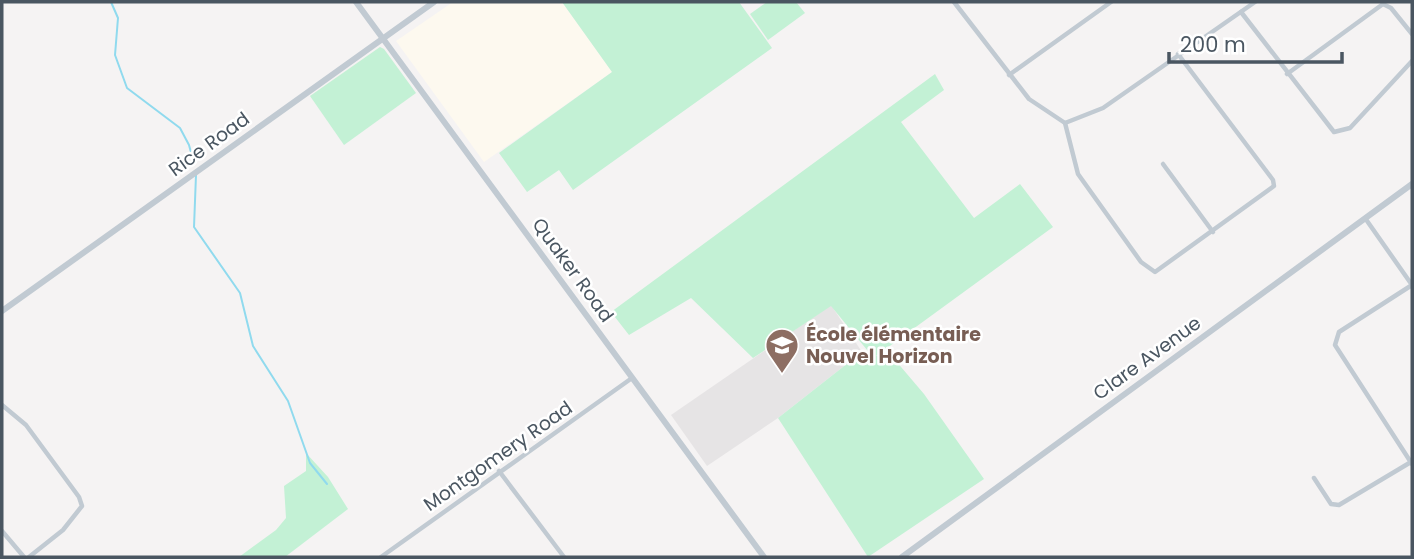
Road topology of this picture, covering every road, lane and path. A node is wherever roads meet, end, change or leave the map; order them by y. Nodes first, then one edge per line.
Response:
1 (356, 2) edge
2 (434, 2) edge
3 (954, 2) edge
4 (1111, 2) edge
5 (1255, 2) edge
6 (1241, 12) junction
7 (1412, 34) edge
8 (383, 39) junction
9 (1178, 54) junction
10 (1412, 61) edge
11 (1287, 74) junction
12 (1009, 75) junction
13 (1065, 123) junction
14 (1163, 164) dead end
15 (1412, 184) edge
16 (1365, 218) junction
17 (1213, 232) junction
18 (1412, 285) edge
19 (2, 311) edge
20 (632, 379) junction
21 (2, 405) edge
22 (1411, 463) edge
23 (499, 471) junction
24 (1314, 478) dead end
25 (2, 531) edge
26 (26, 557) edge
27 (381, 557) edge
28 (564, 557) edge
29 (764, 557) edge
30 (902, 557) edge

1 - 8 street, Quaker Road
2 - 8 street, Rice Road
3 - 12 street
4 - 12 street
5 - 6 street
6 - 9 street
6 - 11 street
7 - 11 street
8 - 19 street, Rice Road
8 - 20 street, Quaker Road
9 - 13 street
9 - 17 street
10 - 11 street
12 - 13 street
13 - 17 street
14 - 17 street
15 - 16 street, Clare Avenue
16 - 18 street
16 - 30 street, Clare Avenue
18 - 22 street
20 - 23 street, Montgomery Road
20 - 29 street, Quaker Road
21 - 26 street
22 - 24 street
23 - 27 street, Montgomery Road
23 - 28 street
25 - 26 street

